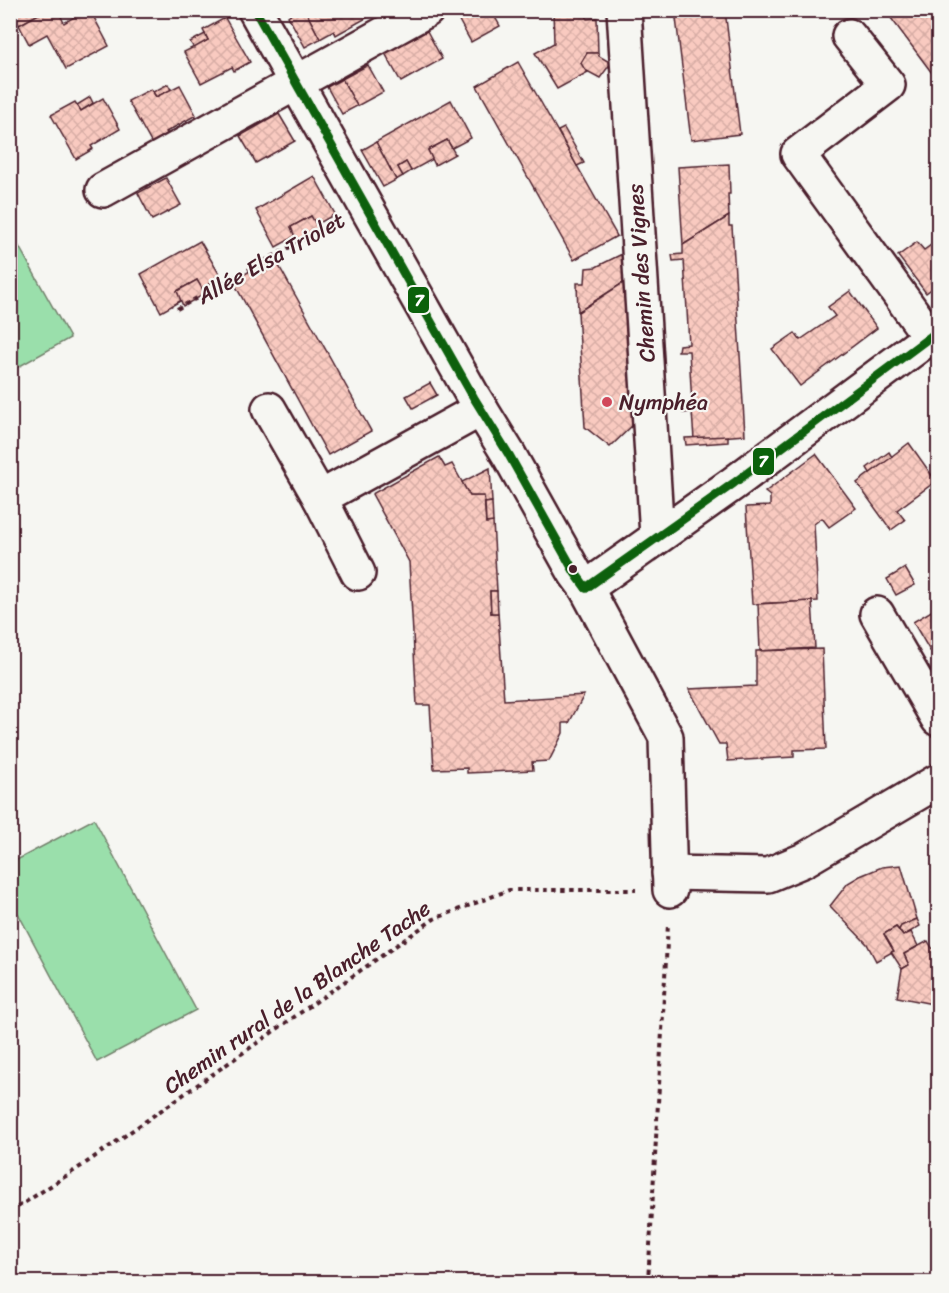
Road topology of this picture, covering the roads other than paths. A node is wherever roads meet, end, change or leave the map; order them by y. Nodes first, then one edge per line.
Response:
1 (255, 10) edge
2 (427, 10) edge
3 (624, 10) edge
4 (849, 36) dead end
5 (296, 82) junction
6 (103, 190) dead end
7 (934, 334) edge
8 (477, 403) junction
9 (269, 409) dead end
10 (320, 498) junction
11 (657, 536) junction
12 (358, 573) dead end
13 (586, 588) junction
14 (878, 614) dead end
15 (939, 719) edge
16 (939, 781) edge

1 - 5 street
2 - 5 street
3 - 11 street, Chemin des Vignes
4 - 7 street
5 - 6 street
5 - 8 street
7 - 11 street
8 - 10 street
8 - 13 street
9 - 10 street
10 - 12 street
11 - 13 street
13 - 16 street
14 - 15 street

